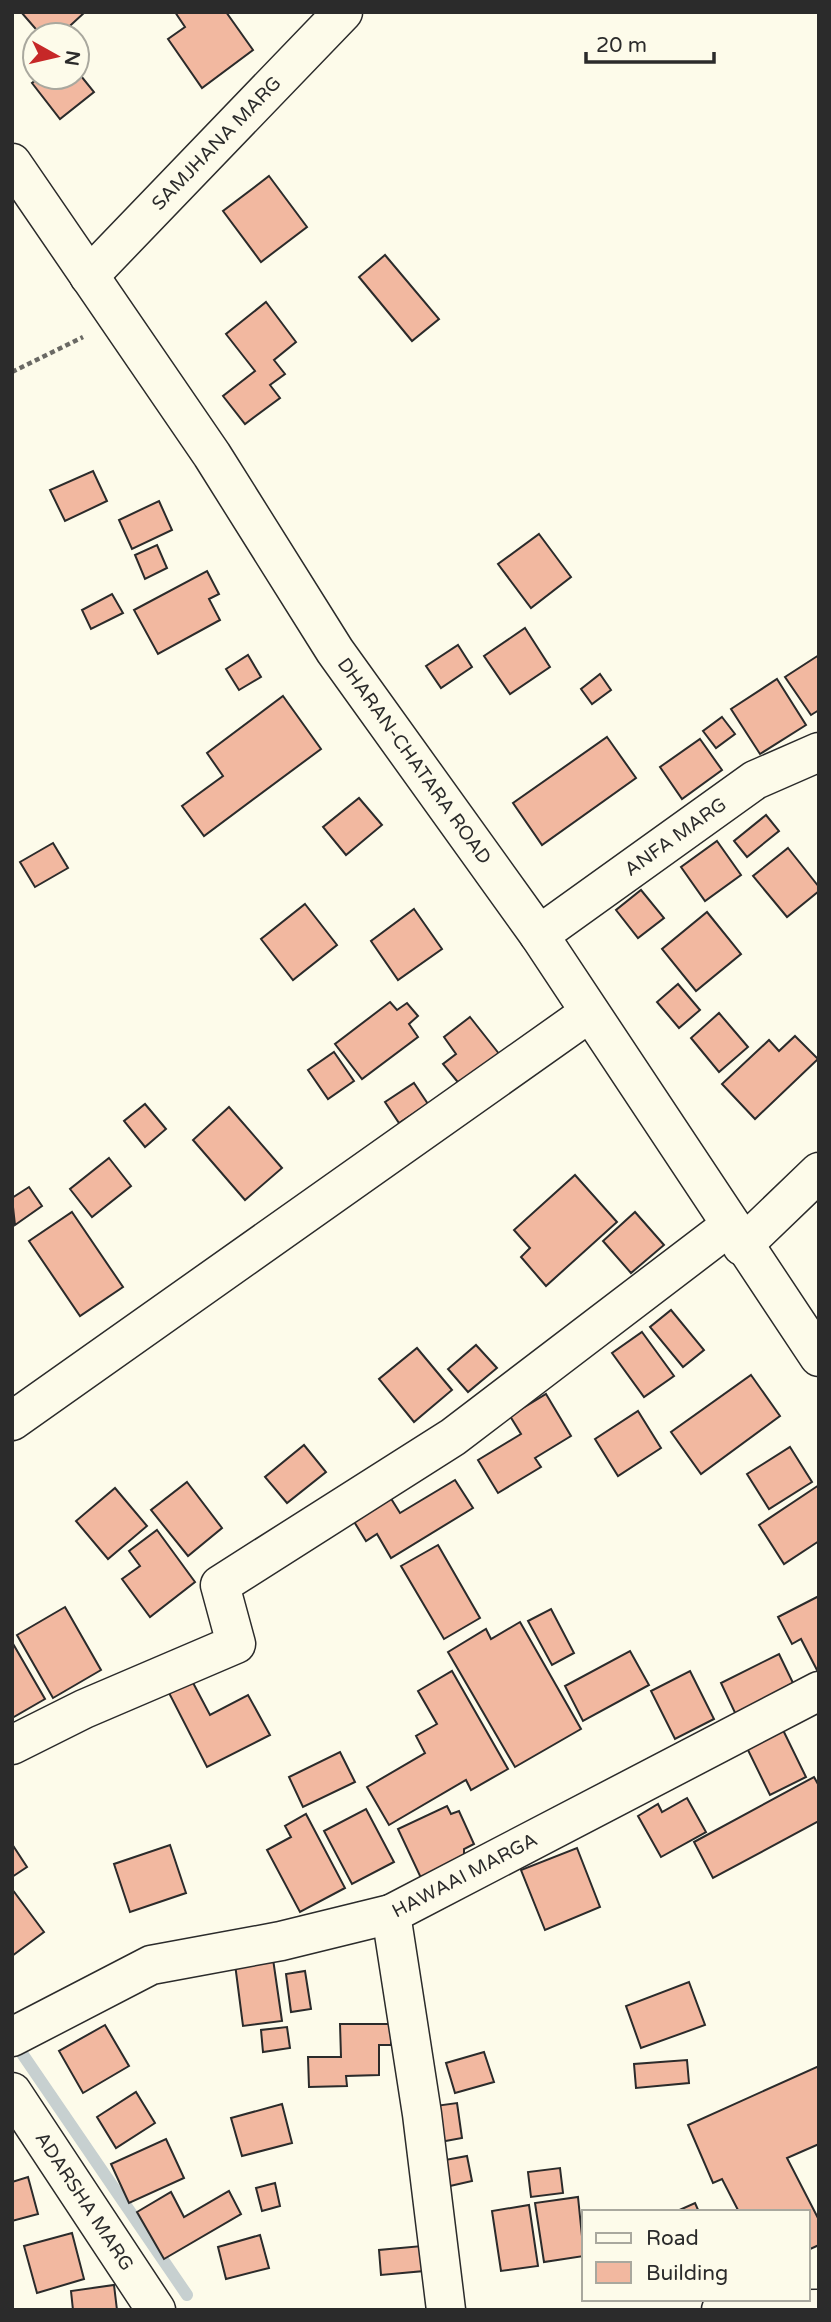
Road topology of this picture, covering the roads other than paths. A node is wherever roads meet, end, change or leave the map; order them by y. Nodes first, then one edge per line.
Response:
1 (343, 12) edge
2 (12, 163) edge
3 (89, 276) junction
4 (819, 752) edge
5 (539, 935) junction
6 (589, 1013) junction
7 (819, 1172) edge
8 (737, 1236) junction
9 (819, 1357) edge
10 (12, 1421) edge
11 (819, 1691) edge
12 (12, 1745) edge
13 (391, 1914) junction
14 (12, 2037) edge
15 (12, 2092) edge
16 (819, 2309) edge
17 (156, 2310) edge
18 (446, 2310) edge
19 (721, 2310) edge

1 - 3 street, SAMJHANA MARG
2 - 3 street, DHARAN-CHATARA ROAD
3 - 5 street, DHARAN-CHATARA ROAD
4 - 5 street, ANFA MARG
5 - 6 street, DHARAN-CHATARA ROAD
6 - 8 street, DHARAN-CHATARA ROAD
6 - 10 street
7 - 8 street
8 - 9 street, DHARAN-CHATARA ROAD
8 - 12 street
11 - 13 street, HAWAAI MARGA
13 - 14 street
13 - 18 street, HAWAAI MARGA
15 - 17 street, ADARSHA MARG
16 - 19 street

